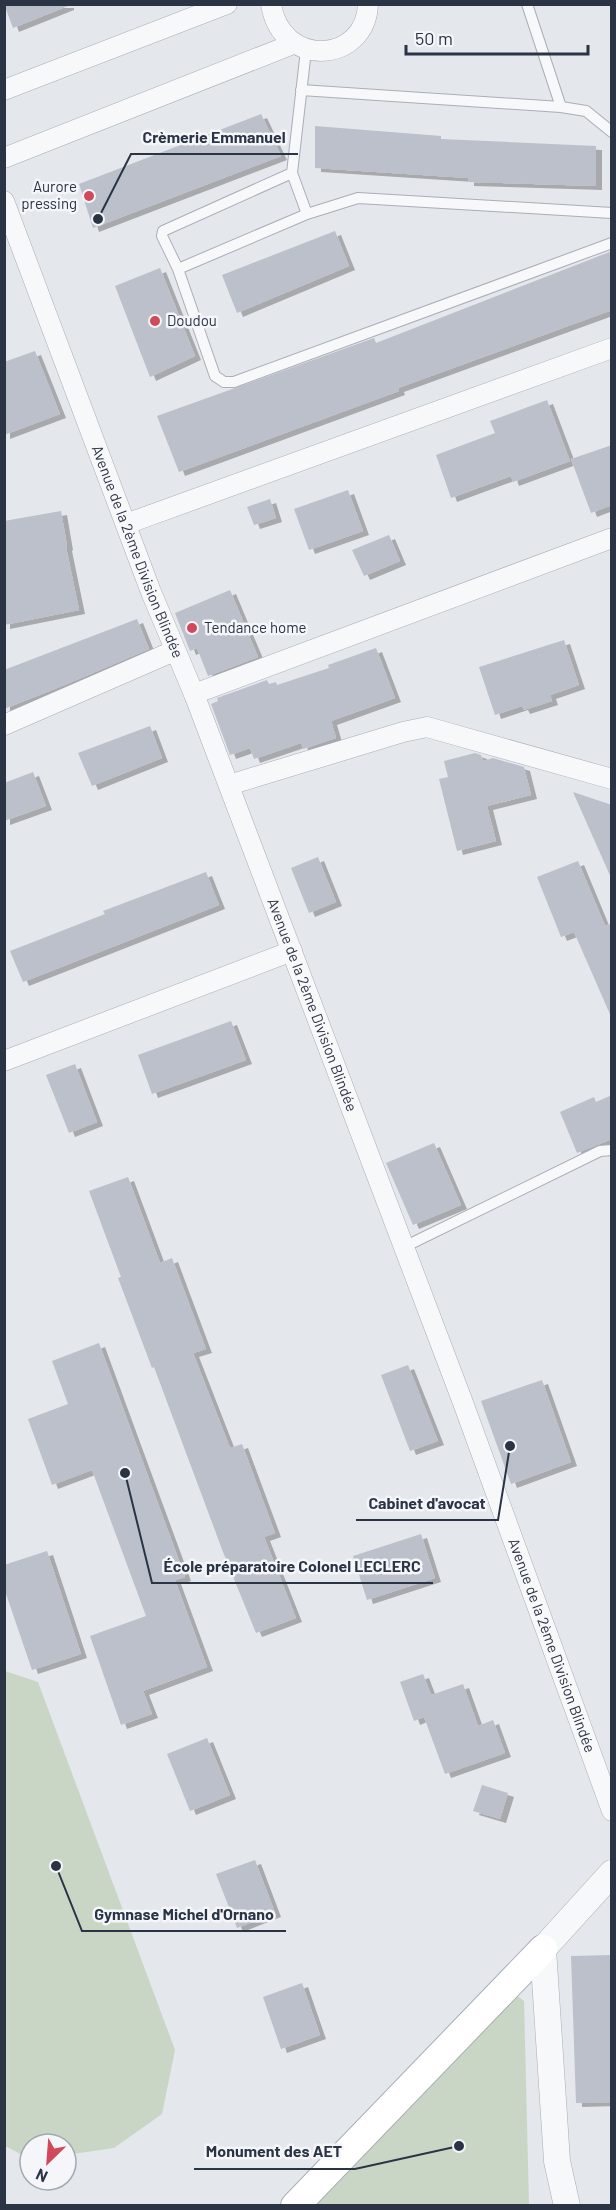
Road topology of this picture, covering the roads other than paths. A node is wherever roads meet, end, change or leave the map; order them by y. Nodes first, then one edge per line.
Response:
1 (227, 4) edge
2 (271, 4) edge
3 (368, 4) edge
4 (527, 4) edge
5 (299, 47) junction
6 (4, 90) edge
7 (301, 90) junction
8 (561, 107) junction
9 (612, 132) edge
10 (4, 158) edge
11 (292, 173) junction
12 (4, 201) edge
13 (612, 213) edge
14 (307, 214) junction
15 (612, 243) edge
16 (178, 268) junction
17 (612, 348) edge
18 (126, 524) junction
19 (612, 538) edge
20 (174, 651) junction
21 (194, 694) junction
22 (4, 724) edge
23 (612, 779) edge
24 (229, 785) junction
25 (292, 951) junction
26 (4, 1061) edge
27 (612, 1150) edge
28 (404, 1247) junction
29 (612, 1811) edge
30 (612, 1873) edge
31 (543, 1949) junction
32 (557, 2161) junction
33 (295, 2205) edge
34 (550, 2205) edge
35 (567, 2205) edge

1 - 6 street
2 - 5 street
3 - 5 street
4 - 8 lane
5 - 7 lane
5 - 10 street
7 - 8 lane
7 - 11 lane
8 - 9 lane
11 - 14 lane
11 - 16 lane
12 - 18 street, Avenue de la 2ème Division Blindée
13 - 14 lane
14 - 16 lane
15 - 16 lane
17 - 18 street
18 - 20 street, Avenue de la 2ème Division Blindée
19 - 21 street
20 - 21 street, Avenue de la 2ème Division Blindée
20 - 22 street
21 - 24 street, Avenue de la 2ème Division Blindée
23 - 24 street
24 - 25 street, Avenue de la 2ème Division Blindée
25 - 26 street
25 - 28 street, Avenue de la 2ème Division Blindée
27 - 28 lane
28 - 29 street, Avenue de la 2ème Division Blindée
30 - 31 street
31 - 32 street
31 - 33 main road
32 - 34 street
32 - 35 street

